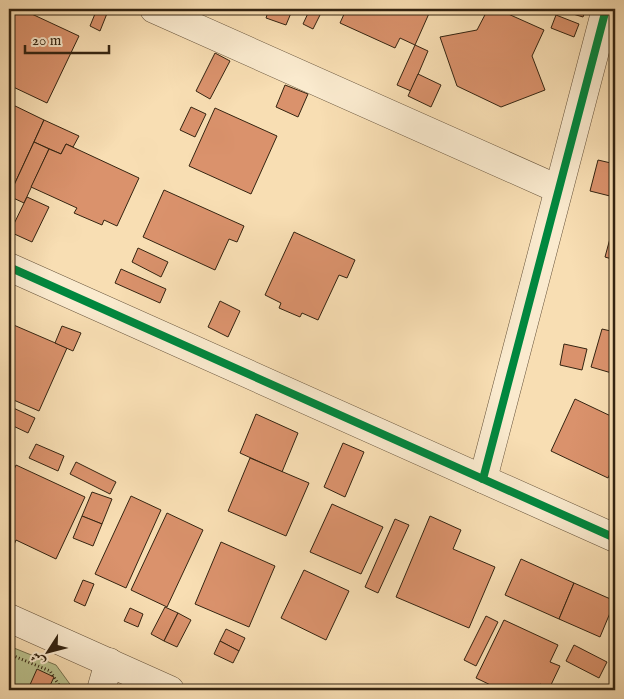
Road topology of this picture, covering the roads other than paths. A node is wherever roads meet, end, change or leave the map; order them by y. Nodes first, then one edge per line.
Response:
1 (154, 9) edge
2 (606, 9) edge
3 (558, 189) junction
4 (9, 267) edge
5 (483, 479) junction
6 (615, 538) edge
7 (9, 618) edge
8 (109, 662) junction
9 (101, 690) edge
10 (170, 690) edge

1 - 3 street
2 - 3 street
3 - 5 street
4 - 5 street
5 - 6 street
7 - 8 street
8 - 9 street
8 - 10 street

